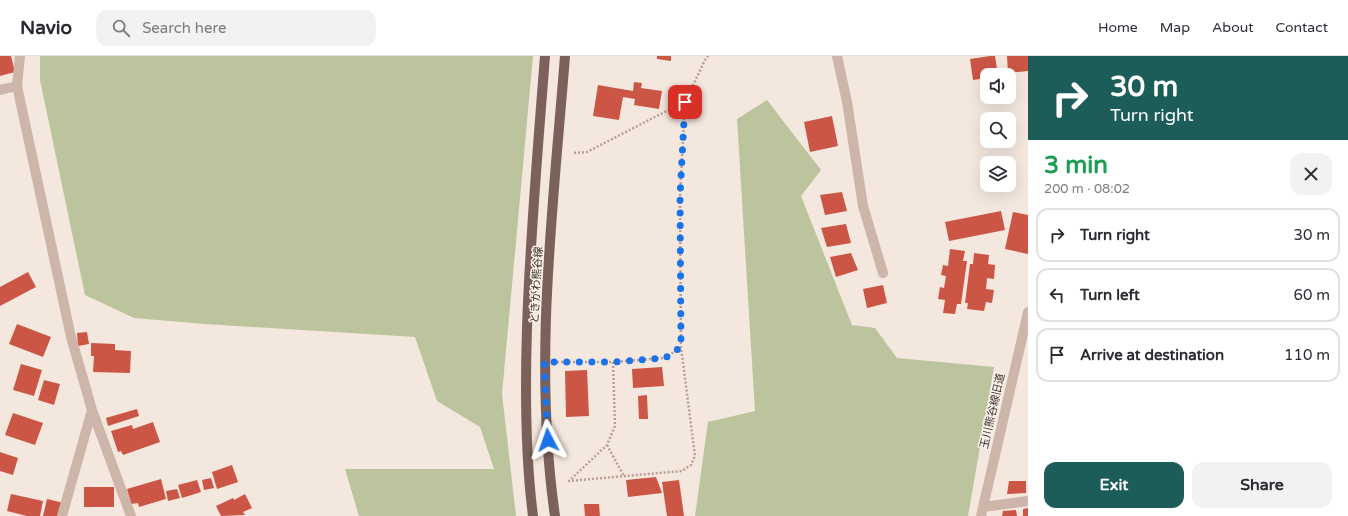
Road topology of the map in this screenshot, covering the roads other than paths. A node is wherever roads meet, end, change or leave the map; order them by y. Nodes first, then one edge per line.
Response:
1 (20, 56) edge
2 (545, 56) edge
3 (565, 56) edge
4 (837, 56) edge
5 (17, 86) junction
6 (0, 90) edge
7 (883, 273) dead end
8 (1028, 312) edge
9 (92, 410) junction
10 (1028, 501) edge
11 (982, 511) edge
12 (62, 516) edge
13 (131, 516) edge
14 (533, 516) edge
15 (555, 516) edge

1 - 5 street
2 - 14 main road, ときがわ熊谷線
3 - 15 main road, ときがわ熊谷線
4 - 7 street
5 - 6 street
5 - 9 street
8 - 11 street, 玉川熊谷線旧道
9 - 12 street
9 - 13 street
10 - 11 street

